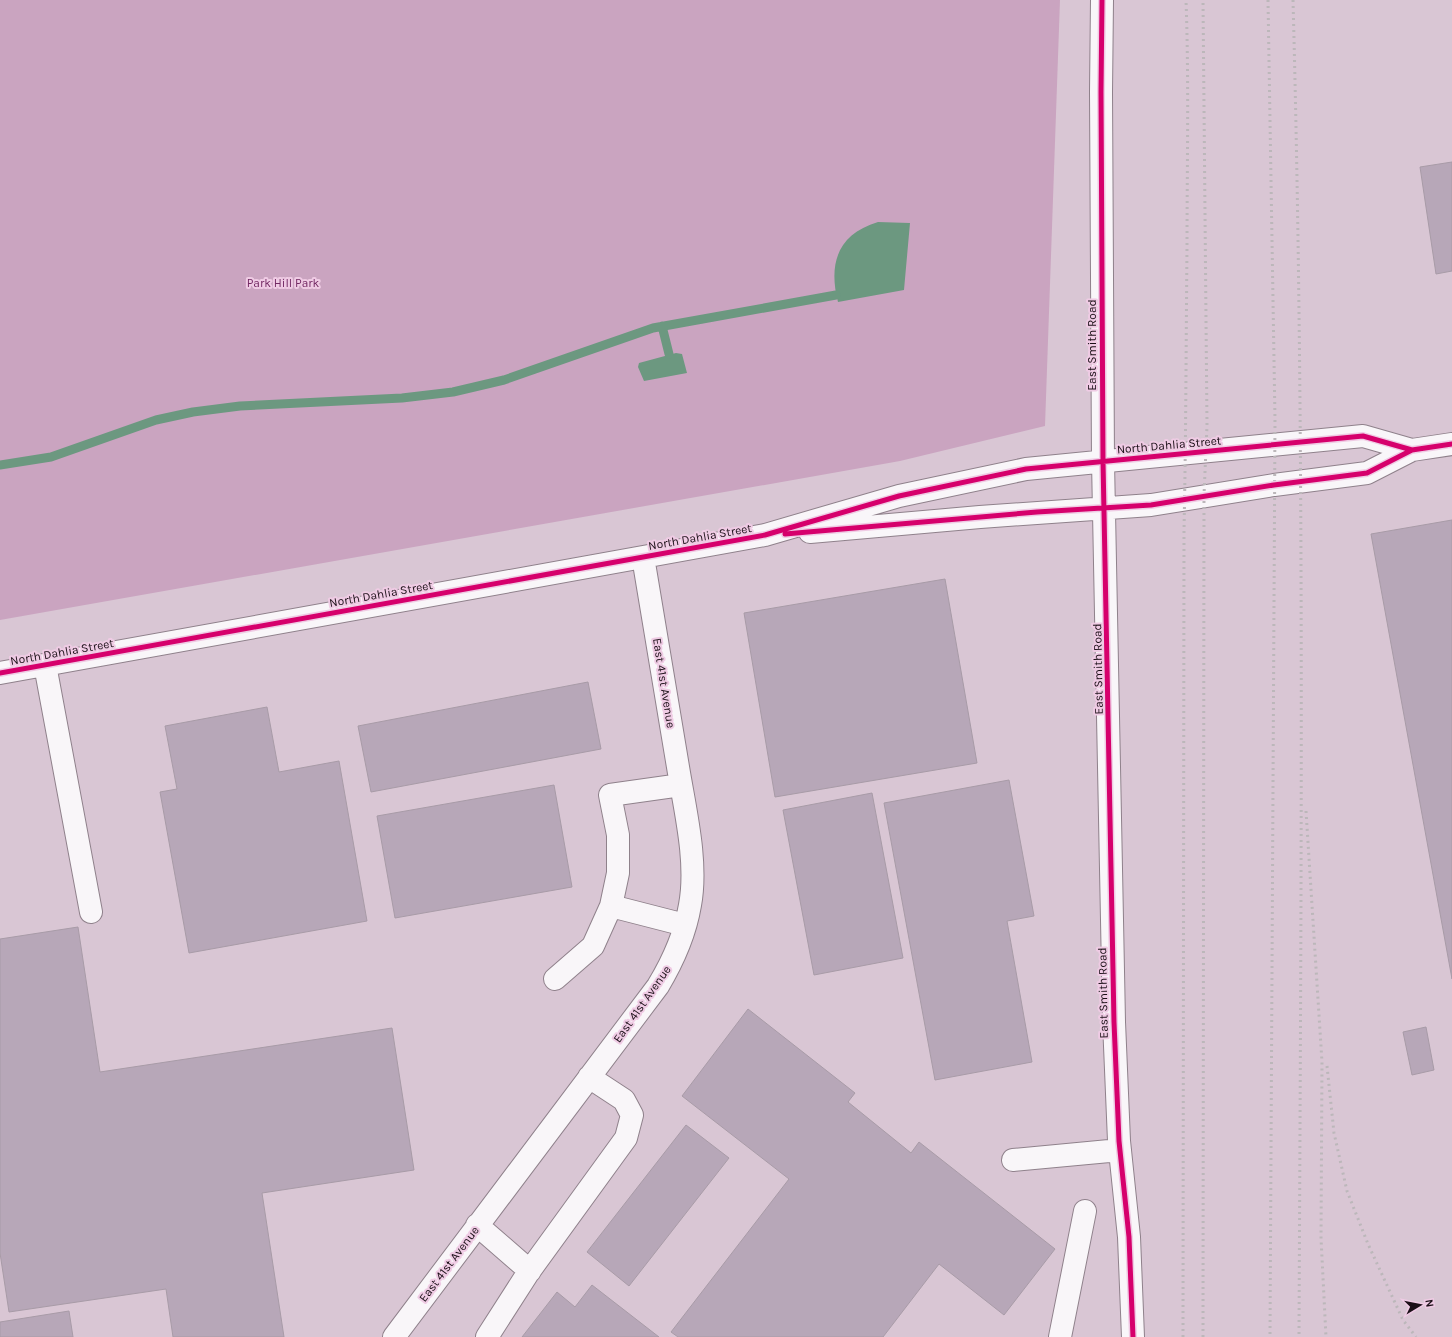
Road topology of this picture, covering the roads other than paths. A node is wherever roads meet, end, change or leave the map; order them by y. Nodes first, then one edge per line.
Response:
1 (1102, 0) edge
2 (1452, 444) edge
3 (1412, 450) junction
4 (1103, 461) junction
5 (1104, 509) junction
6 (765, 535) junction
7 (643, 557) junction
8 (45, 665) junction
9 (0, 673) edge
10 (681, 785) junction
11 (611, 906) junction
12 (91, 912) dead end
13 (685, 925) junction
14 (555, 979) dead end
15 (589, 1077) junction
16 (1120, 1150) junction
17 (1014, 1160) dead end
18 (1085, 1211) dead end
19 (478, 1225) junction
20 (530, 1270) junction
21 (394, 1337) edge
22 (487, 1337) edge
23 (1060, 1337) edge
24 (1133, 1337) edge

1 - 4 street, East Smith Road
2 - 3 street, North Dahlia Street
3 - 4 street, North Dahlia Street
3 - 5 street, North Dahlia Street
4 - 5 street, East Smith Road
4 - 6 street, North Dahlia Street
5 - 6 street, North Dahlia Street
5 - 16 street, East Smith Road
6 - 7 street, North Dahlia Street
7 - 8 street, North Dahlia Street
7 - 10 street, East 41st Avenue
8 - 9 street, North Dahlia Street
8 - 12 street
10 - 11 street
10 - 13 street, East 41st Avenue
11 - 13 street
11 - 14 street
13 - 15 street, East 41st Avenue
15 - 19 street, East 41st Avenue
15 - 20 street
16 - 17 street
16 - 24 street, East Smith Road
18 - 23 street
19 - 20 street
19 - 21 street, East 41st Avenue
20 - 22 street

